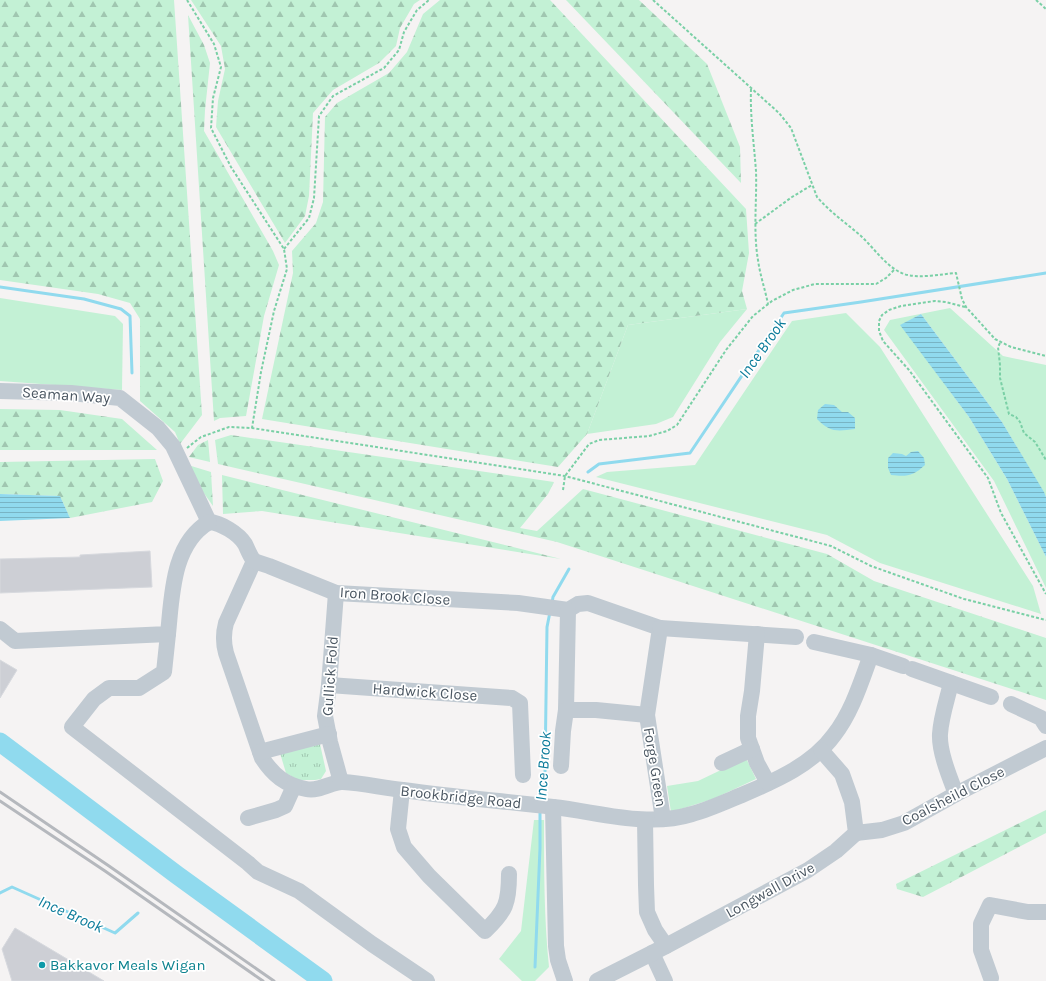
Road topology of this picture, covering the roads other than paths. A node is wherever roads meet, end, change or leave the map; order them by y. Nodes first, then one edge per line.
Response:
1 (0, 391) edge
2 (209, 522) junction
3 (254, 561) junction
4 (336, 593) junction
5 (565, 610) junction
6 (660, 628) junction
7 (0, 630) edge
8 (168, 634) junction
9 (757, 634) junction
10 (796, 637) dead end
11 (814, 642) dead end
12 (871, 655) junction
13 (951, 683) junction
14 (329, 685) junction
15 (991, 697) dead end
16 (1011, 704) dead end
17 (566, 710) junction
18 (647, 715) junction
19 (1046, 726) edge
20 (328, 734) junction
21 (1046, 748) edge
22 (752, 749) junction
23 (821, 750) junction
24 (260, 752) junction
25 (722, 763) dead end
26 (561, 766) dead end
27 (523, 774) dead end
28 (341, 782) junction
29 (768, 783) junction
30 (294, 786) junction
31 (402, 790) junction
32 (956, 794) junction
33 (550, 806) junction
34 (248, 818) dead end
35 (664, 819) junction
36 (645, 820) junction
37 (856, 833) junction
38 (509, 874) dead end
39 (1046, 912) edge
40 (666, 946) junction
41 (652, 953) junction
42 (991, 978) dead end
43 (427, 981) edge
44 (565, 981) edge
45 (597, 981) edge
46 (665, 981) edge

1 - 2 street, Seaman Way
2 - 3 street
2 - 8 street
3 - 4 street, Iron Brook Close
3 - 24 street, Brookbridge Road
4 - 5 street, Iron Brook Close
4 - 14 street, Gullick Fold
5 - 6 street
5 - 17 street
6 - 9 street
6 - 18 street, Forge Green
7 - 8 street
8 - 43 street
9 - 10 street
9 - 22 street
11 - 12 street
12 - 13 street
12 - 23 street, Brookbridge Road
13 - 15 street
13 - 32 street
14 - 20 street, Gullick Fold
14 - 27 street, Hardwick Close
16 - 19 street
17 - 18 street, Forge Green
17 - 26 street
18 - 35 street, Forge Green
20 - 24 street
20 - 28 street, Gullick Fold
21 - 32 street, Coalsheild Close
22 - 25 street
22 - 29 street
23 - 29 street, Brookbridge Road
23 - 37 street
24 - 30 street, Brookbridge Road
28 - 30 street, Brookbridge Road
28 - 31 street, Brookbridge Road
29 - 35 street, Brookbridge Road
30 - 34 street
31 - 33 street, Brookbridge Road
31 - 38 street
32 - 37 street, Coalsheild Close
33 - 36 street, Brookbridge Road
33 - 44 street
35 - 36 street, Brookbridge Road
36 - 40 street
37 - 40 street, Longwall Drive
39 - 42 street
40 - 41 street, Longwall Drive
41 - 45 street, Longwall Drive
41 - 46 street

